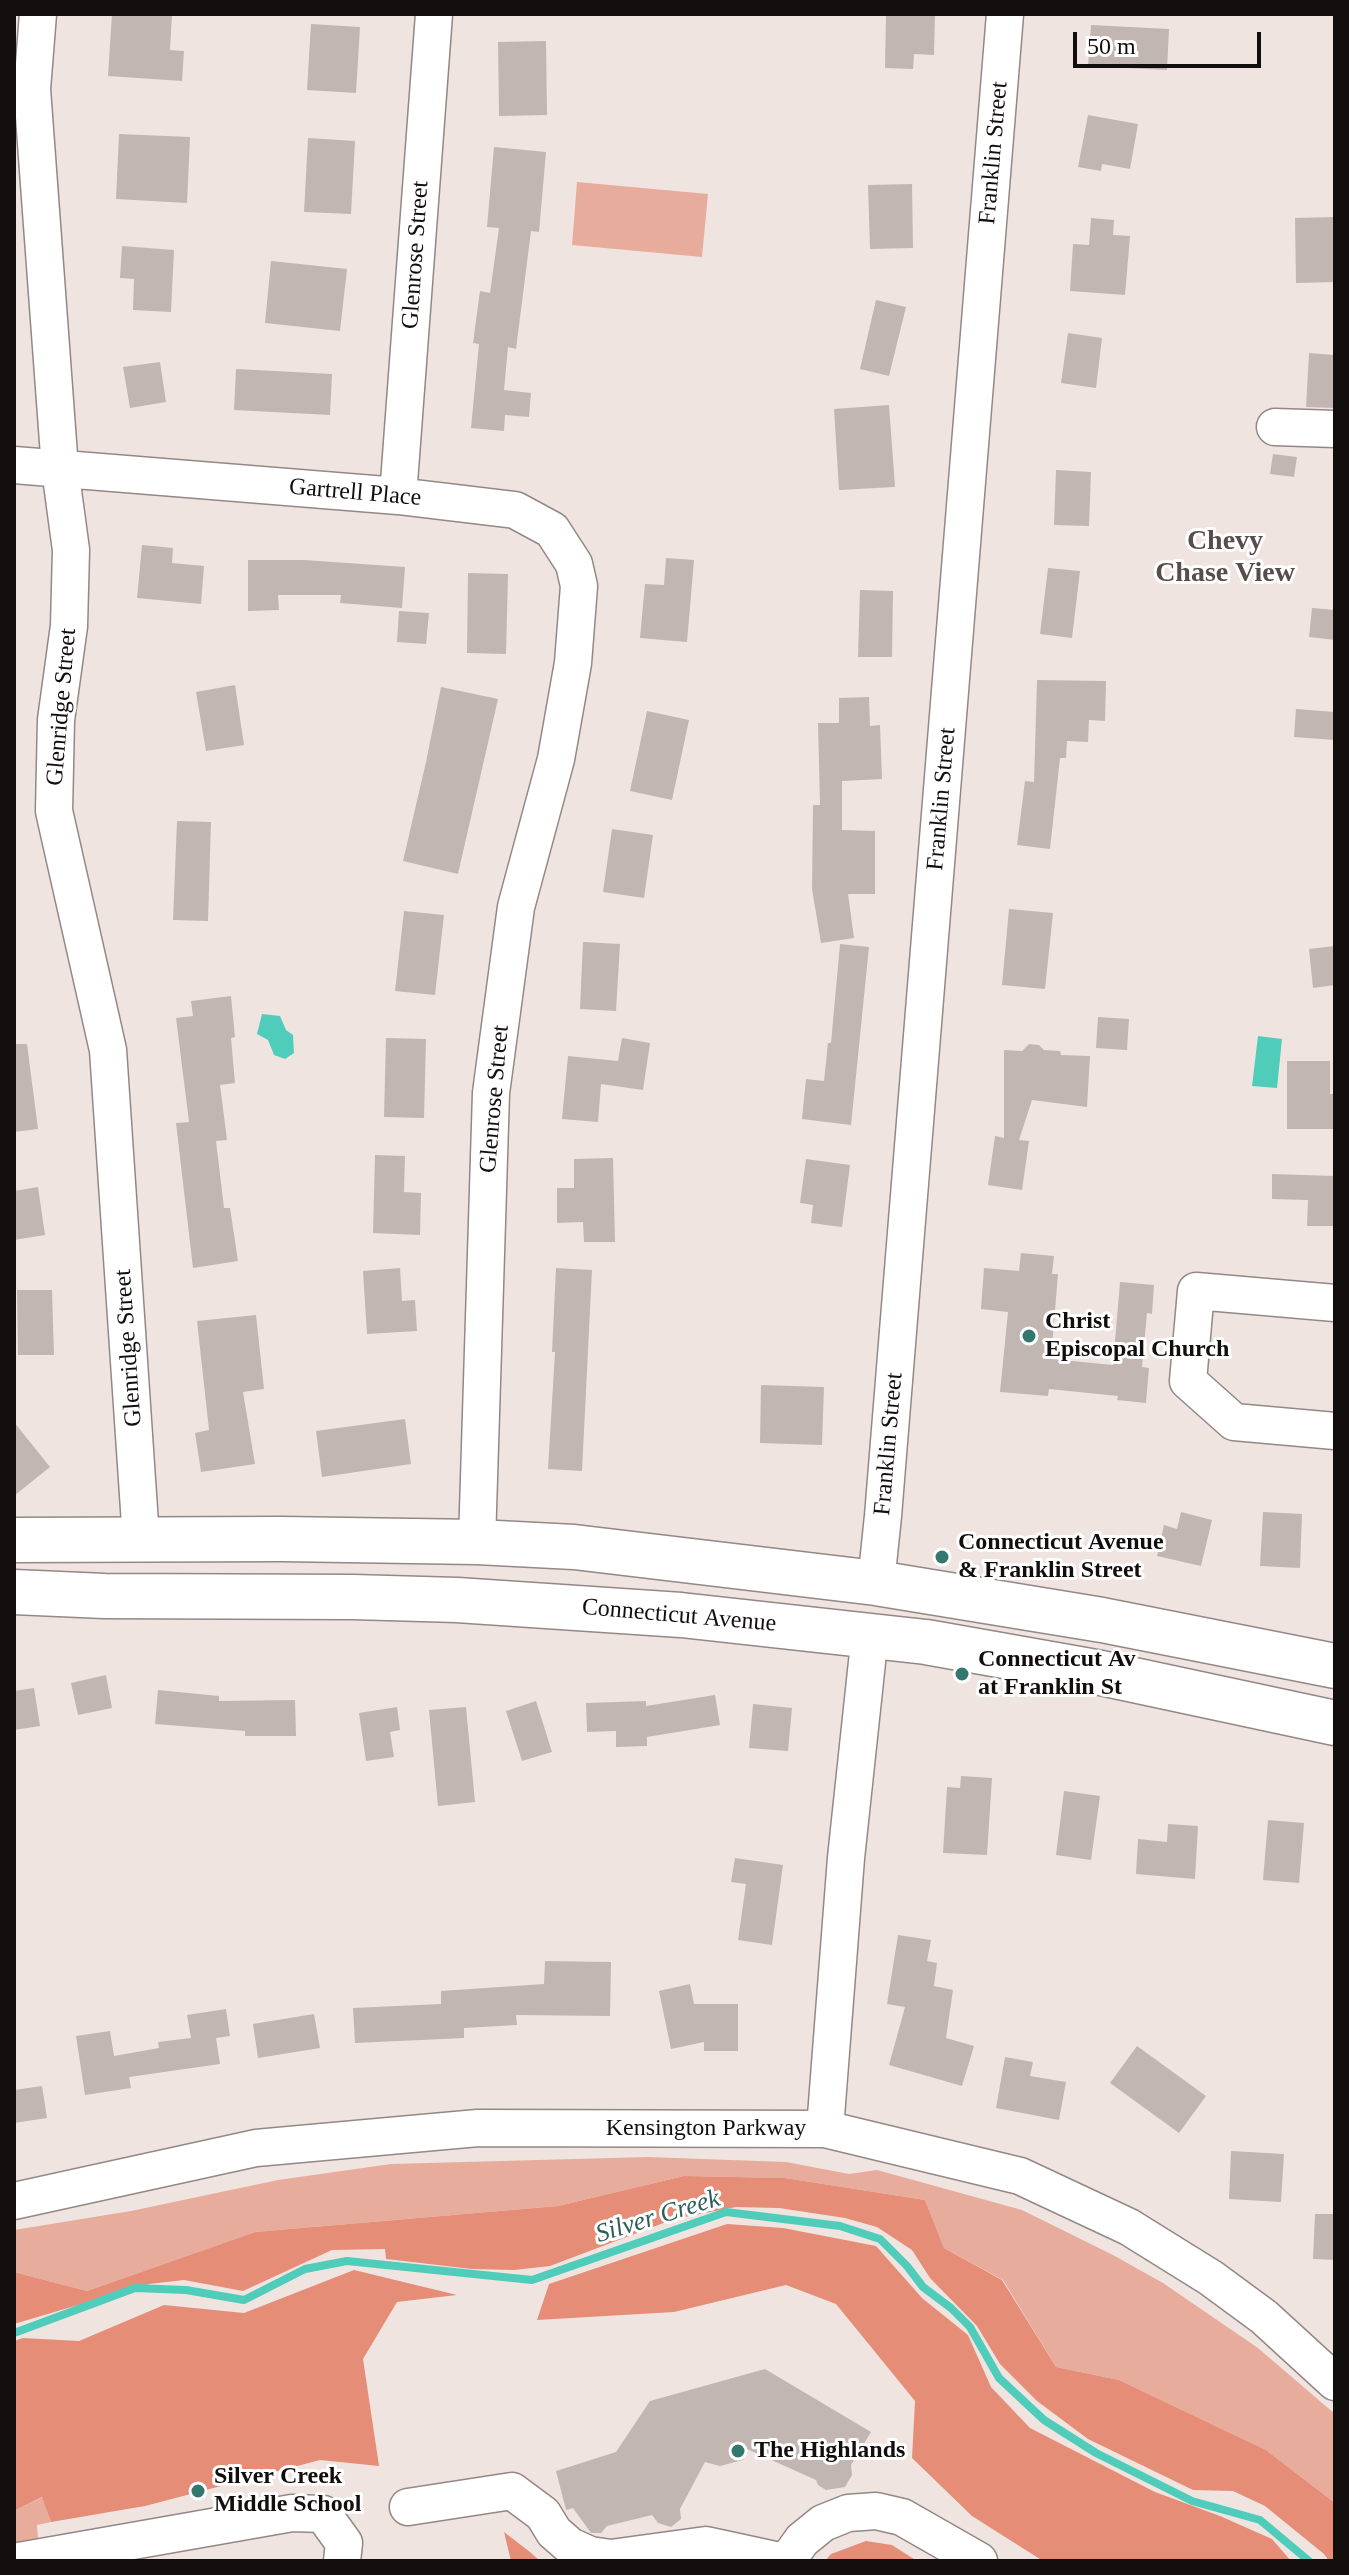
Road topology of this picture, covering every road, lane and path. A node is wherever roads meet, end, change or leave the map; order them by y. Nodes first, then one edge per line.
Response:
1 (38, 14) edge
2 (434, 14) edge
3 (1005, 14) edge
4 (1275, 427) dead end
5 (1335, 429) edge
6 (14, 465) edge
7 (60, 469) junction
8 (398, 496) junction
9 (573, 663) joint
10 (1335, 1303) edge
11 (1331, 1431) edge
12 (141, 1539) junction
13 (14, 1540) edge
14 (477, 1542) junction
15 (876, 1583) junction
16 (14, 1592) edge
17 (1022, 1607) junction
18 (681, 1615) junction
19 (870, 1634) junction
20 (1335, 1666) edge
21 (1335, 1723) edge
22 (825, 2129) junction
23 (14, 2201) edge
24 (1335, 2382) edge
25 (408, 2507) dead end
26 (19, 2561) edge
27 (342, 2561) edge
28 (780, 2561) edge
29 (787, 2561) edge
30 (979, 2561) edge

1 - 7 street, Glenridge Street
2 - 8 street, Glenrose Street
3 - 15 street, Franklin Street
4 - 5 street
6 - 7 street, Gartrell Place
7 - 8 street, Gartrell Place
7 - 12 street, Glenridge Street
8 - 9 street, Gartrell Place
9 - 14 street, Glenrose Street
10 - 11 street
12 - 13 main road
12 - 14 main road
14 - 15 main road
15 - 17 main road
15 - 18 main road
16 - 18 main road, Connecticut Avenue
17 - 19 main road
17 - 20 main road
18 - 19 main road, Connecticut Avenue
19 - 21 main road, Connecticut Avenue
19 - 22 street
22 - 23 street, Kensington Parkway
22 - 24 street, Kensington Parkway
25 - 28 street
26 - 27 street
29 - 30 street

